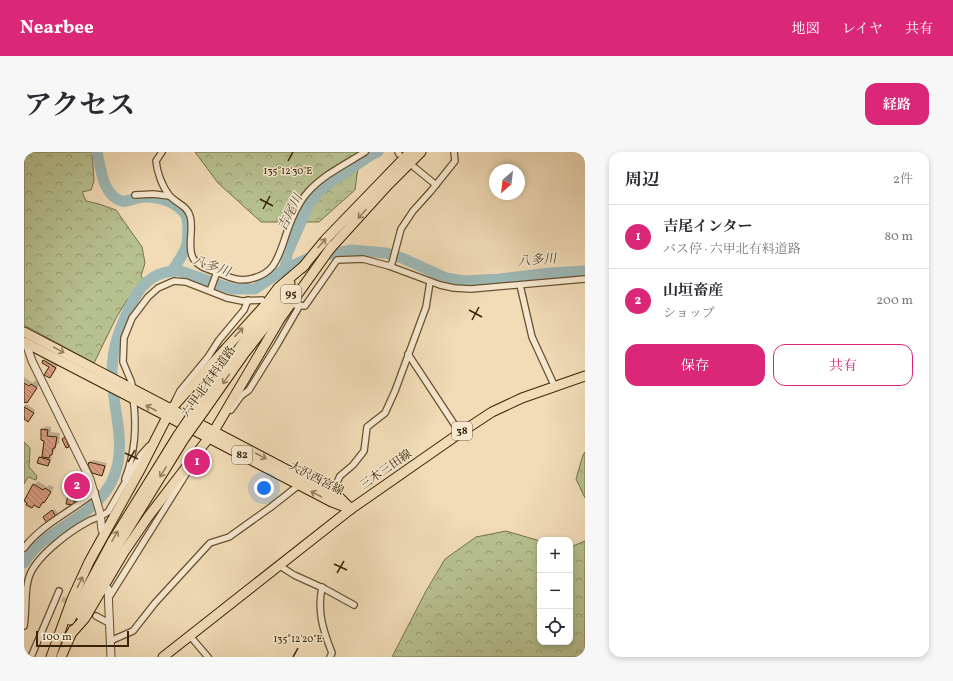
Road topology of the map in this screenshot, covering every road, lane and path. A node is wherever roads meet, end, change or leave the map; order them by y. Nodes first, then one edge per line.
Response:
1 (162, 152) edge
2 (365, 152) edge
3 (410, 152) edge
4 (421, 152) edge
5 (454, 152) edge
6 (414, 167) dead end
7 (436, 185) junction
8 (135, 195) dead end
9 (169, 196) junction
10 (332, 246) junction
11 (305, 264) junction
12 (390, 265) junction
13 (217, 273) junction
14 (585, 279) edge
15 (430, 282) junction
16 (520, 285) junction
17 (210, 290) junction
18 (248, 300) junction
19 (262, 300) dead end
20 (24, 332) edge
21 (26, 348) edge
22 (408, 354) junction
23 (585, 376) edge
24 (106, 380) junction
25 (555, 387) junction
26 (132, 395) junction
27 (200, 409) junction
28 (169, 412) junction
29 (222, 419) junction
30 (460, 433) junction
31 (211, 434) junction
32 (157, 436) junction
33 (181, 437) junction
34 (201, 448) junction
35 (299, 485) junction
36 (95, 492) junction
37 (332, 493) junction
38 (119, 494) junction
39 (351, 509) junction
40 (101, 515) junction
41 (102, 530) dead end
42 (24, 548) edge
43 (280, 566) junction
44 (322, 587) junction
45 (108, 589) dead end
46 (62, 599) dead end
47 (108, 599) junction
48 (354, 605) dead end
49 (96, 616) dead end
50 (109, 623) junction
51 (24, 626) edge
52 (70, 635) junction
53 (190, 636) junction
54 (110, 641) junction
55 (32, 657) edge
56 (51, 657) edge
57 (61, 657) edge
58 (111, 657) edge
59 (163, 657) edge
60 (208, 657) edge
61 (330, 657) edge

1 - 9 street
2 - 13 street
11 -> 3 main road, 六甲北有料道路 / 95
4 -> 10 main road, 六甲北有料道路 / 95
5 - 7 street
6 - 7 street
7 - 12 street
8 - 9 street
9 - 13 street
10 -> 27 main road, 六甲北有料道路 / 95
10 - 29 main road
11 - 27 main road, 六甲北有料道路 / 95
28 -> 11 main road
12 - 15 street
12 - 29 street
13 - 17 street
14 - 16 street
15 - 16 street
15 - 22 street
16 - 25 street
17 - 18 street
17 - 26 street
18 - 19 street
18 - 28 street
20 -> 24 main road, 大沢西宮線 / 82
21 - 24 main road, 大沢西宮線 / 82
21 - 36 street
22 - 30 street
22 - 37 street
23 - 25 main road, 三木三田線 / 38
24 - 26 main road, 大沢西宮線 / 82
25 - 30 main road, 三木三田線 / 38
26 - 28 main road, 大沢西宮線 / 82
26 - 38 street
27 - 33 main road, 六甲北有料道路 / 95, bridge
28 - 31 main road, 大沢西宮線 / 82
28 - 32 main road
29 - 31 main road
30 - 39 main road, 三木三田線 / 38
31 - 34 main road, 95
31 - 35 main road, 大沢西宮線 / 82
31 -> 37 main road, 大沢西宮線 / 82
32 - 38 street
56 -> 32 main road
33 -> 52 main road, 六甲北有料道路 / 95
56 -> 33 main road, 六甲北有料道路 / 95
34 - 47 street
34 - 52 main road, 95
39 -> 35 main road, 大沢西宮線 / 82
35 - 54 street
36 - 40 street
36 - 42 street
37 - 39 main road, 大沢西宮線 / 82
38 - 40 street
39 - 43 main road, 三木三田線 / 38
40 - 41 street
40 - 51 street
43 - 44 street
43 - 53 main road, 三木三田線 / 38
44 - 48 street
44 - 61 street
45 - 47 street
46 - 55 street
47 - 50 street
49 - 50 street
50 - 54 street
52 - 57 main road, 六甲北有料道路 / 95
53 - 59 main road, 三木三田線 / 38
53 - 60 street
54 - 58 street

